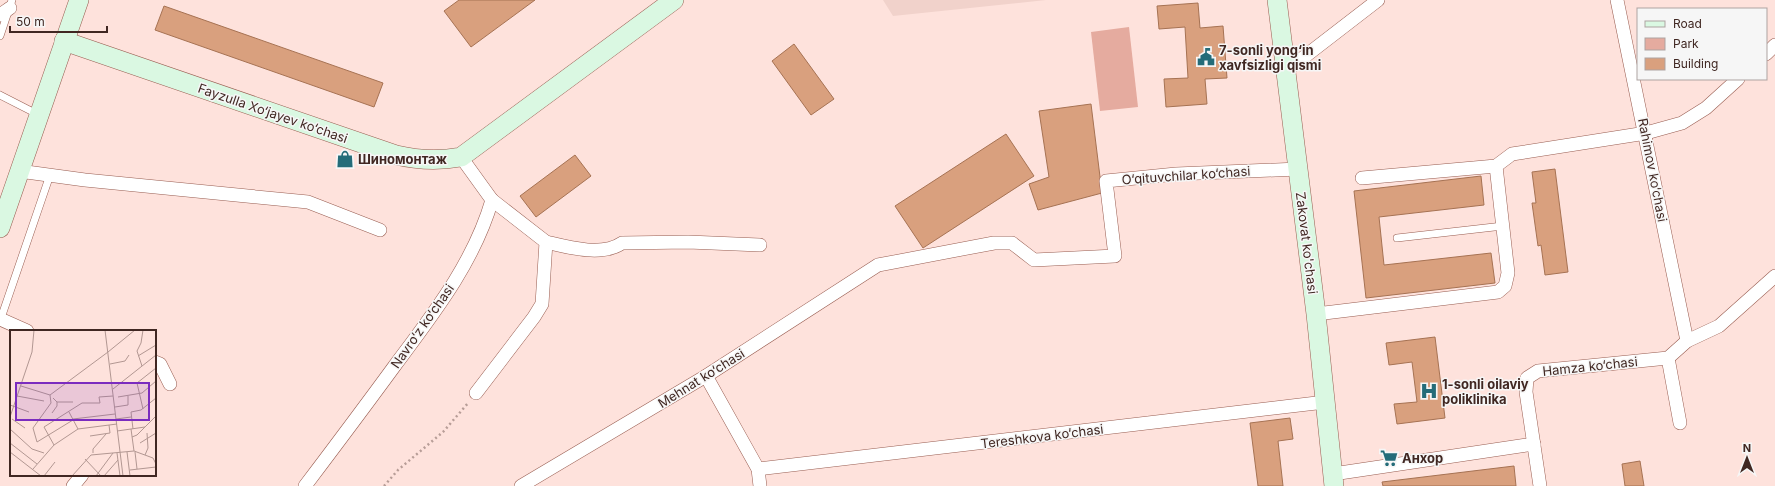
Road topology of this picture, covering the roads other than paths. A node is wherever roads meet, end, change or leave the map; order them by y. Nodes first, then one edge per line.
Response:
1 (78, 0) edge
2 (674, 0) edge
3 (1277, 0) edge
4 (1378, 0) edge
5 (1617, 0) edge
6 (7, 8) edge
7 (0, 36) edge
8 (64, 41) junction
9 (1775, 45) edge
10 (1767, 53) edge
11 (1286, 71) junction
12 (1737, 80) edge
13 (0, 96) edge
14 (39, 115) junction
15 (1646, 134) junction
16 (460, 157) junction
17 (1496, 166) junction
18 (1298, 169) junction
19 (19, 171) junction
20 (50, 175) junction
21 (1362, 178) dead end
22 (492, 200) junction
23 (1503, 226) junction
24 (0, 228) edge
25 (380, 230) dead end
26 (1397, 238) dead end
27 (546, 242) junction
28 (760, 245) dead end
29 (878, 265) joint
30 (1775, 276) edge
31 (1316, 314) junction
32 (0, 320) edge
33 (25, 330) edge
34 (1687, 341) junction
35 (1668, 358) junction
36 (156, 362) edge
37 (706, 376) junction
38 (170, 384) dead end
39 (476, 393) road end
40 (1325, 402) junction
41 (1680, 423) dead end
42 (1534, 444) junction
43 (758, 469) junction
44 (81, 476) edge
45 (1333, 480) edge
46 (73, 486) edge
47 (305, 486) edge
48 (521, 486) edge
49 (760, 486) edge
50 (1540, 486) edge

1 - 8 main road
2 - 16 main road
3 - 11 main road, Zakovat ko'chasi
4 - 11 street
5 - 15 street, Rahimov ko‘chasi
6 - 7 lane
8 - 14 main road
8 - 16 main road, Fayzulla Xo‘jayev ko‘chasi
9 - 10 street
11 - 18 main road, Zakovat ko'chasi
12 - 15 street
13 - 14 lane
14 - 19 main road
15 - 17 street
15 - 34 street, Rahimov ko‘chasi
16 - 22 street
17 - 21 street
17 - 23 street
18 - 29 street, O‘qituvchilar ko‘chasi
18 - 31 main road, Zakovat ko'chasi
19 - 20 street
19 - 24 main road
20 - 25 street
20 - 32 lane
22 - 27 street
22 - 47 street, Navro‘z ko‘chasi
23 - 26 lane
23 - 31 street
27 - 28 street
27 - 39 street
29 - 37 street, Mehnat ko‘chasi
30 - 34 street
31 - 40 main road, Zakovat ko'chasi
32 - 33 street
34 - 35 street
35 - 41 street
35 - 42 street, Hamza ko‘chasi
36 - 38 street
37 - 43 street
37 - 48 street, Mehnat ko‘chasi
40 - 43 street, Tereshkova ko‘chasi
40 - 45 main road, Zakovat ko'chasi
42 - 45 street
42 - 50 street, Hamza ko‘chasi
43 - 49 street
44 - 46 street

